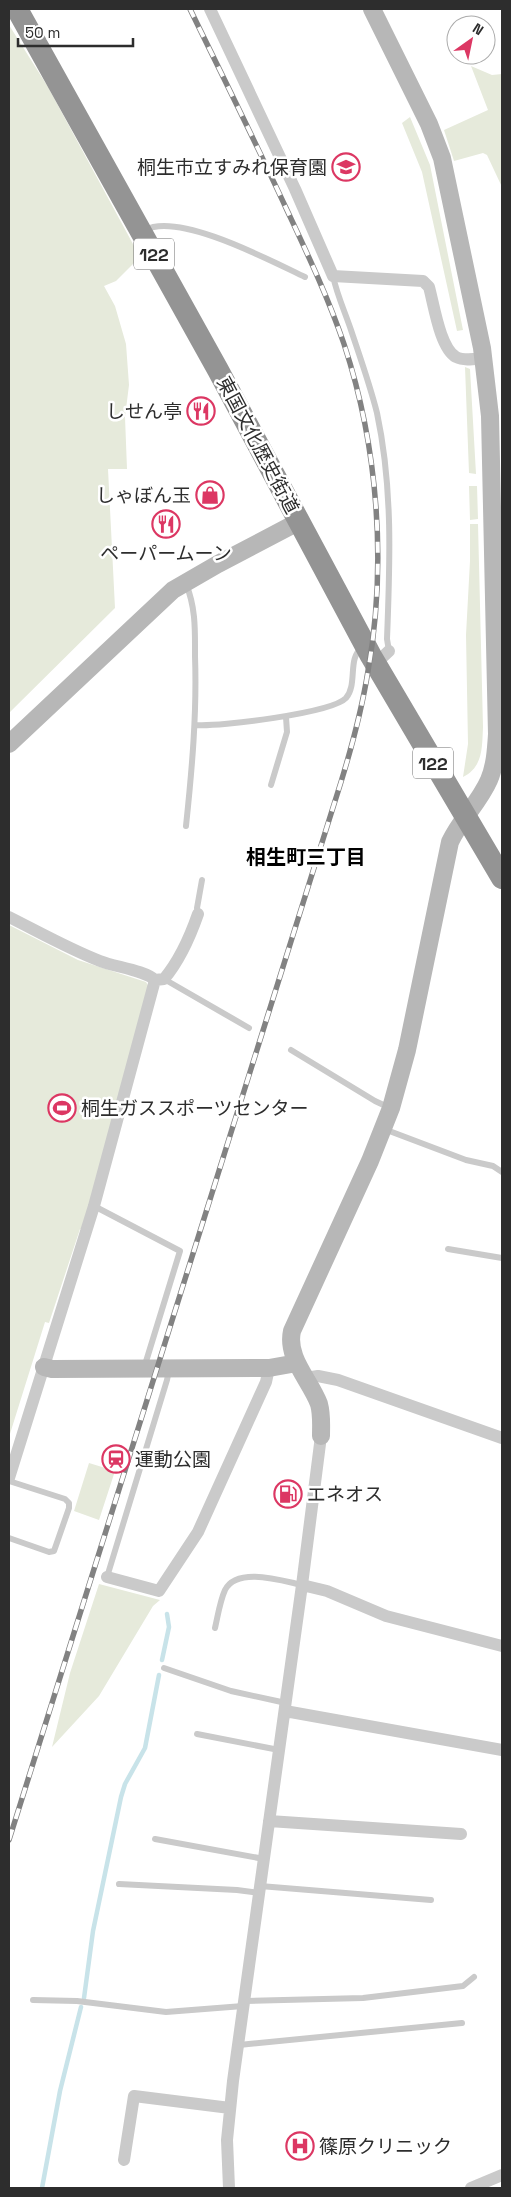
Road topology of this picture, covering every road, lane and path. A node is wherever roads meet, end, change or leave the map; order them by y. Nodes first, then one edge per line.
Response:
1 (17, 9) edge
2 (210, 9) edge
3 (372, 9) edge
4 (142, 231) junction
5 (333, 276) junction
6 (305, 277) dead end
7 (483, 358) junction
8 (496, 414) edge
9 (298, 522) junction
10 (186, 583) junction
11 (499, 640) edge
12 (377, 654) junction
13 (286, 717) junction
14 (196, 725) junction
15 (9, 744) edge
16 (271, 785) dead end
17 (465, 817) junction
18 (186, 826) dead end
19 (502, 878) edge
20 (202, 880) dead end
21 (198, 914) joint
22 (9, 917) edge
23 (160, 980) junction
24 (249, 1028) dead end
25 (291, 1050) dead end
26 (391, 1108) junction
27 (384, 1128) junction
28 (502, 1172) edge
29 (94, 1206) junction
30 (448, 1249) dead end
31 (502, 1258) edge
32 (44, 1367) junction
33 (144, 1368) junction
34 (269, 1368) junction
35 (169, 1369) junction
36 (302, 1370) junction
37 (320, 1436) joint
38 (502, 1438) edge
39 (9, 1479) edge
40 (9, 1538) edge
41 (107, 1577) joint
42 (302, 1585) junction
43 (215, 1628) dead end
44 (502, 1646) edge
45 (164, 1668) dead end
46 (285, 1707) junction
47 (197, 1734) dead end
48 (280, 1750) junction
49 (502, 1750) edge
50 (269, 1821) junction
51 (462, 1834) dead end
52 (155, 1839) dead end
53 (264, 1859) junction
54 (119, 1884) dead end
55 (260, 1890) junction
56 (431, 1900) dead end
57 (474, 1977) dead end
58 (33, 2000) dead end
59 (245, 2004) junction
60 (462, 2023) dead end
61 (239, 2045) junction
62 (230, 2108) junction
63 (124, 2160) dead end
64 (502, 2175) edge
65 (229, 2188) edge
66 (471, 2188) edge

1 - 4 highway, 東国文化歴史街道 / 122
2 - 5 street
3 - 7 street
4 - 6 lane
4 - 9 highway, 東国文化歴史街道 / 122
5 - 7 street
5 - 12 lane
7 - 8 street
8 - 11 street
9 - 10 street
9 - 12 highway, 東国文化歴史街道 / 122
10 - 14 lane
10 - 15 street
11 - 17 street
12 - 13 lane
12 - 17 highway, 東国文化歴史街道 / 122
13 - 14 lane
13 - 16 lane
14 - 18 lane
17 - 19 highway, 東国文化歴史街道 / 122
17 - 26 street
20 - 21 lane
21 - 23 street
22 - 23 street
23 - 24 lane
23 - 29 street
25 - 26 lane
26 - 27 street
27 - 28 lane
27 - 36 street
29 - 32 street
29 - 33 lane
30 - 31 lane
32 - 33 street
32 - 39 street
33 - 35 street
34 - 35 street
34 - 36 street
34 - 41 street
35 - 41 lane
36 - 37 street
36 - 38 street
37 - 42 street
39 - 40 lane
42 - 43 lane
42 - 44 street
42 - 46 street
45 - 46 lane
46 - 48 street
46 - 49 street
47 - 48 lane
48 - 50 street
50 - 51 street
50 - 53 street
52 - 53 lane
53 - 55 street
54 - 55 lane
55 - 56 lane
55 - 59 street
57 - 59 lane
58 - 59 lane
59 - 61 street
60 - 61 lane
61 - 62 street
62 - 63 street
62 - 65 street
64 - 66 street

